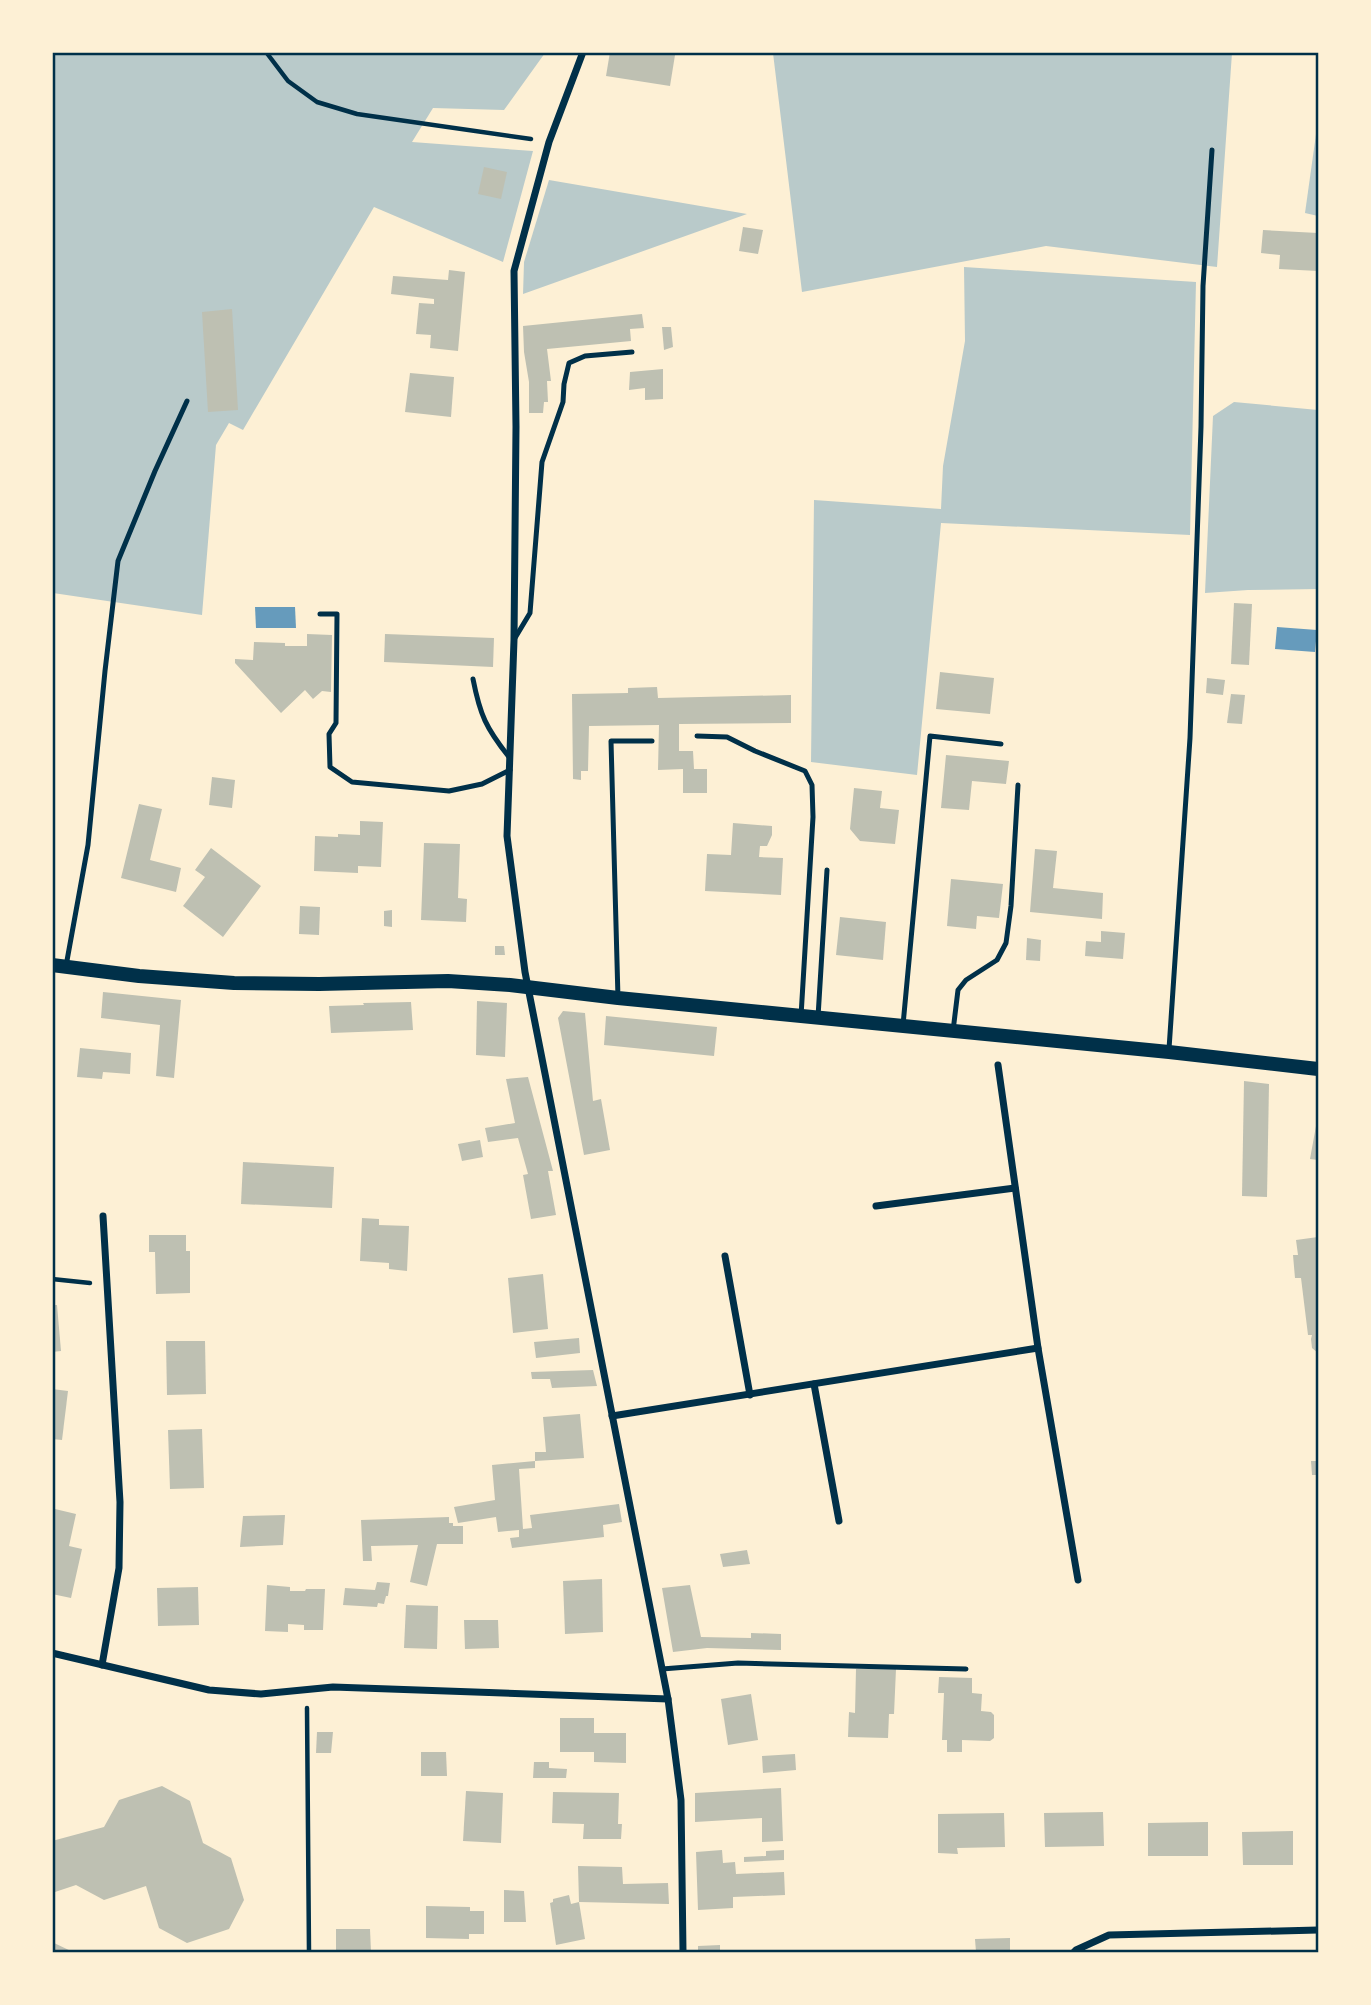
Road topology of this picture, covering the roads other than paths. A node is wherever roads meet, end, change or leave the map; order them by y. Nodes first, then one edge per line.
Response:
1 (583, 52) edge
2 (1212, 150) dead end
3 (632, 352) dead end
4 (187, 401) dead end
5 (320, 614) dead end
6 (514, 640) junction
7 (473, 679) dead end
8 (697, 736) dead end
9 (652, 741) dead end
10 (1001, 744) dead end
11 (509, 758) junction
12 (510, 770) junction
13 (1018, 785) dead end
14 (827, 870) dead end
15 (59, 965) edge
16 (528, 987) junction
17 (618, 998) junction
18 (801, 1016) junction
19 (818, 1017) junction
20 (903, 1026) junction
21 (953, 1031) junction
22 (1168, 1052) junction
23 (998, 1065) dead end
24 (1318, 1069) edge
25 (1015, 1188) junction
26 (876, 1206) dead end
27 (103, 1216) dead end
28 (725, 1256) dead end
29 (1038, 1348) junction
30 (814, 1384) junction
31 (750, 1395) junction
32 (612, 1416) junction
33 (839, 1521) dead end
34 (1078, 1580) dead end
35 (52, 1653) edge
36 (102, 1665) junction
37 (662, 1669) junction
38 (966, 1669) dead end
39 (667, 1699) junction
40 (1318, 1930) edge
41 (683, 1952) edge
42 (1074, 1952) edge

1 - 6 street
2 - 22 lane
3 - 6 lane
4 - 15 lane
5 - 12 lane
6 - 11 street
7 - 11 lane
8 - 18 lane
9 - 17 lane
10 - 20 lane
11 - 12 street
12 - 16 street
13 - 21 lane
14 - 19 lane
15 - 16 main road
16 - 17 main road
16 - 32 street
17 - 18 main road
18 - 19 main road
19 - 20 main road
20 - 21 main road
21 - 22 main road
22 - 24 main road
23 - 25 street
25 - 26 street
25 - 29 street
27 - 36 street
28 - 31 street
29 - 30 street
29 - 34 street
30 - 31 street
30 - 33 street
31 - 32 street
32 - 37 street
35 - 36 street
36 - 39 street
37 - 38 lane
37 - 39 street
39 - 41 street
40 - 42 street

